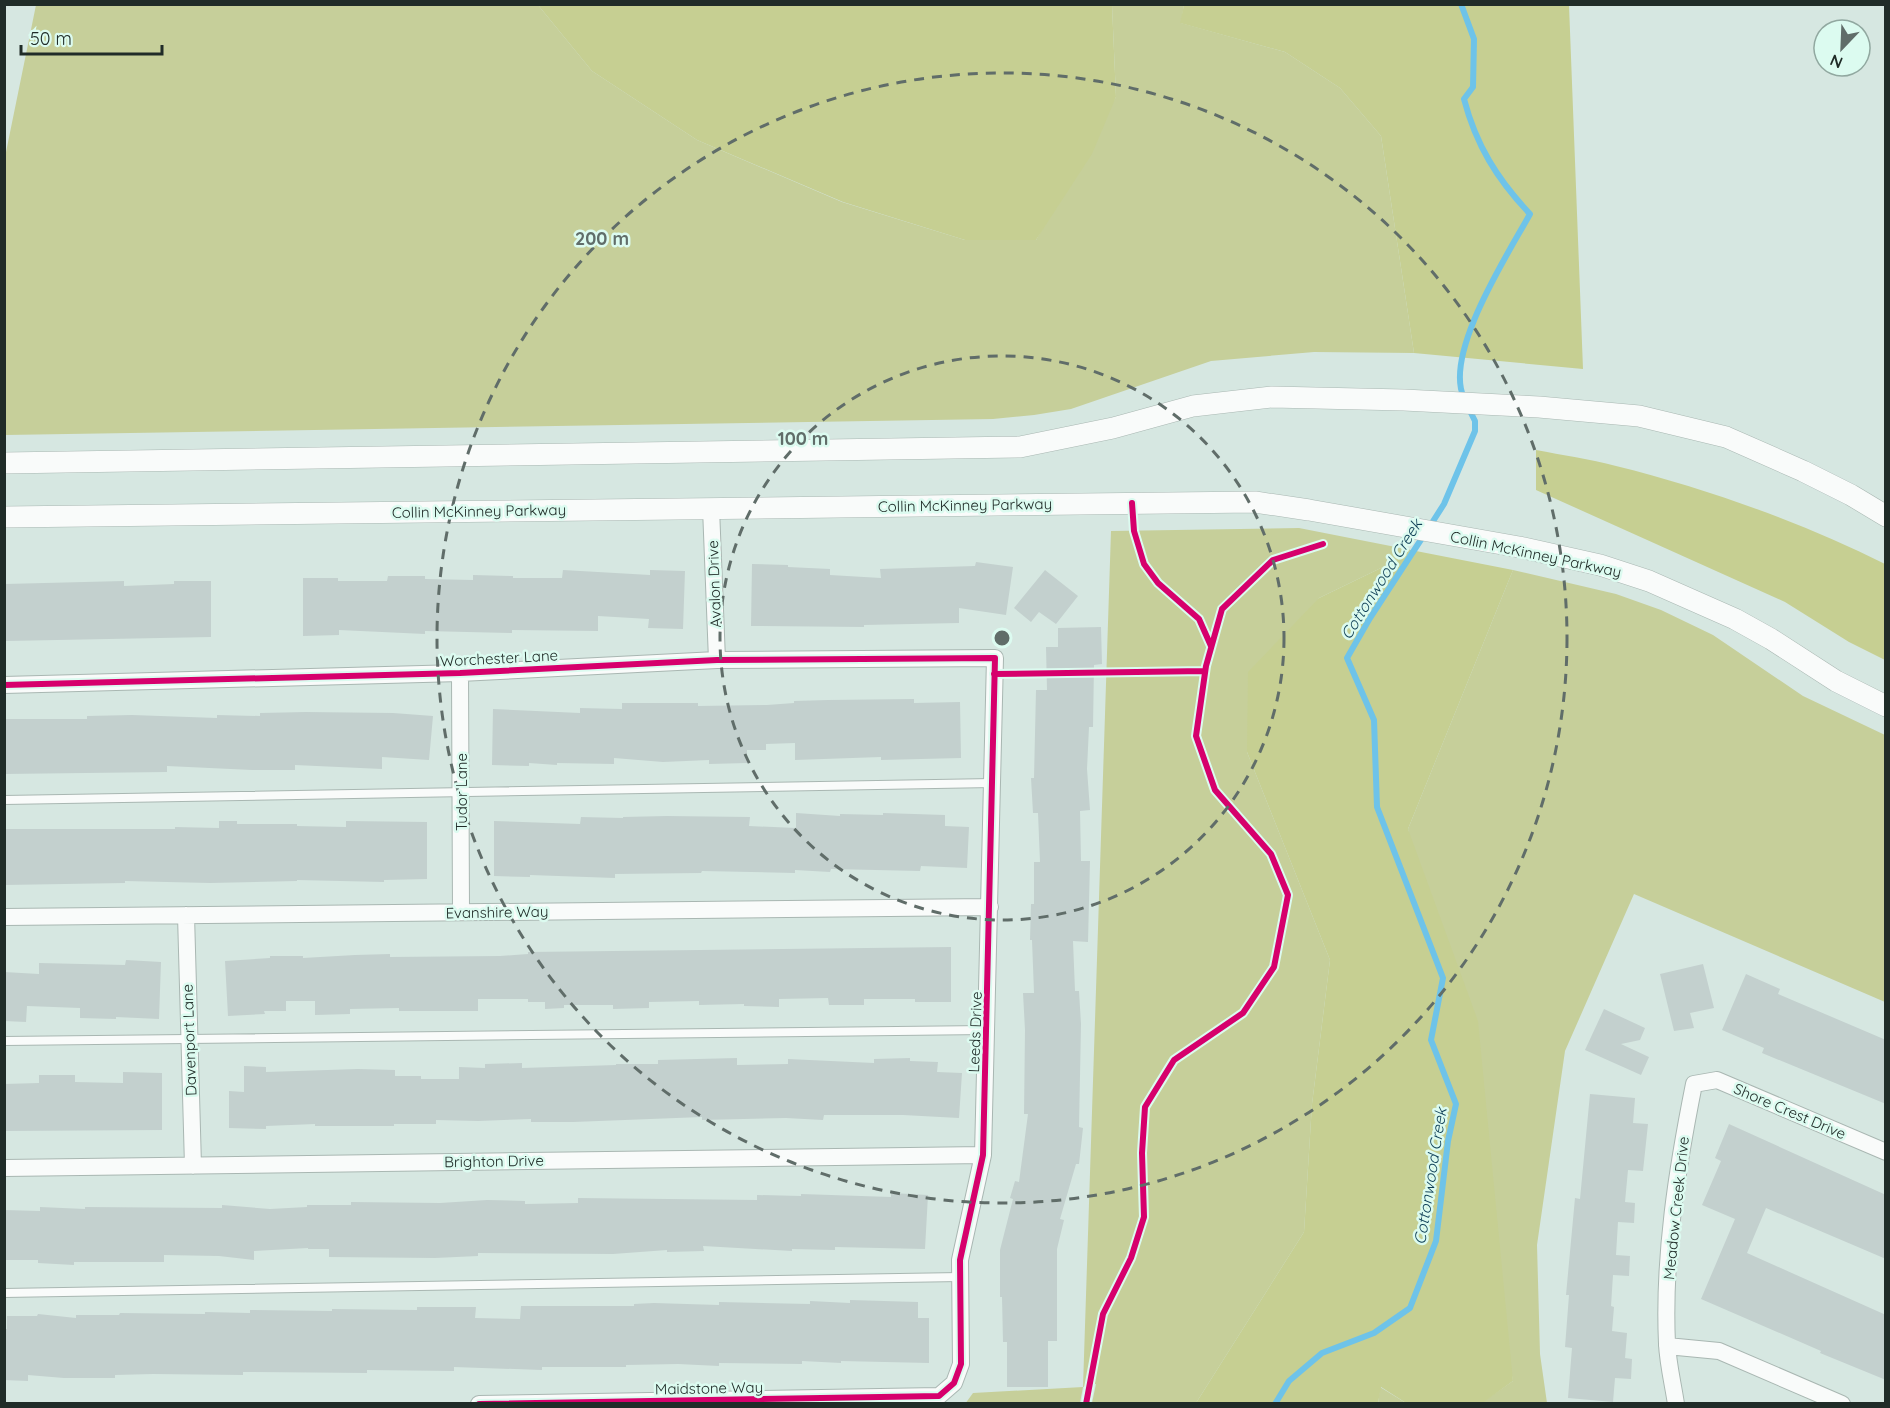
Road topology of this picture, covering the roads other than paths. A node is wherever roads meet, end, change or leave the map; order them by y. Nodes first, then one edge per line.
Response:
1 (4, 463) edge
2 (711, 508) junction
3 (1886, 516) edge
4 (4, 517) edge
5 (995, 658) joint
6 (717, 660) junction
7 (460, 673) junction
8 (4, 684) edge
9 (1886, 706) edge
10 (993, 783) junction
11 (460, 791) junction
12 (4, 800) edge
13 (990, 907) junction
14 (461, 912) junction
15 (186, 915) junction
16 (4, 917) edge
17 (987, 1030) junction
18 (189, 1040) junction
19 (4, 1041) edge
20 (1694, 1084) joint
21 (1886, 1152) edge
22 (983, 1155) junction
23 (193, 1166) junction
24 (4, 1168) edge
25 (960, 1277) junction
26 (4, 1293) edge
27 (1667, 1346) junction
28 (939, 1396) joint
29 (856, 1400) edge
30 (479, 1404) edge
31 (1676, 1404) edge
32 (1842, 1404) edge

1 - 3 street
2 - 4 street, Collin McKinney Parkway
2 - 6 street, Avalon Drive
2 - 9 street, Collin McKinney Parkway
5 - 6 street, Worchester Lane
5 - 10 street, Leeds Drive
6 - 7 street, Worchester Lane
7 - 8 street, Worchester Lane
7 - 11 street, Tudor Lane
10 - 11 lane
10 - 13 street, Leeds Drive
11 - 12 lane
11 - 14 street, Tudor Lane
13 - 14 street, Evanshire Way
13 - 17 street, Leeds Drive
14 - 15 street, Evanshire Way
15 - 16 street, Evanshire Way
15 - 18 street, Davenport Lane
17 - 18 lane
17 - 22 street, Leeds Drive
18 - 19 lane
18 - 23 street, Davenport Lane
20 - 21 street, Shore Crest Drive
20 - 27 street, Meadow Creek Drive
22 - 23 street, Brighton Drive
22 - 25 street, Leeds Drive
23 - 24 street, Brighton Drive
25 - 26 lane
25 - 28 street, Leeds Drive
27 - 31 street, Meadow Creek Drive
27 - 32 street
28 - 29 street, Maidstone Way
29 - 30 street, Maidstone Way

